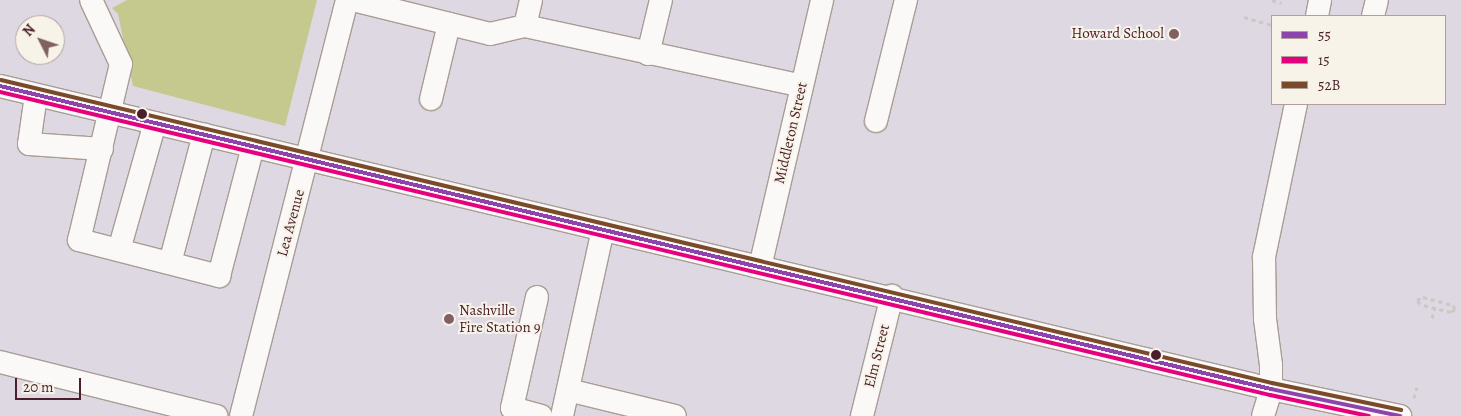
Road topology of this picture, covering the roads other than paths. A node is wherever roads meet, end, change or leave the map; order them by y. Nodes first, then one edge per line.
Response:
1 (91, 0) edge
2 (347, 0) edge
3 (353, 0) edge
4 (531, 0) edge
5 (661, 0) edge
6 (822, 0) edge
7 (906, 0) edge
8 (1320, 0) edge
9 (1377, 0) edge
10 (1316, 15) edge
11 (1373, 15) edge
12 (449, 24) junction
13 (524, 26) junction
14 (648, 54) junction
15 (0, 86) edge
16 (802, 86) junction
17 (36, 95) junction
18 (431, 99) dead end
19 (1296, 105) edge
20 (112, 112) junction
21 (876, 121) dead end
22 (155, 122) junction
23 (204, 134) junction
24 (253, 146) junction
25 (102, 149) junction
26 (308, 159) junction
27 (603, 229) junction
28 (119, 250) junction
29 (170, 263) junction
30 (760, 267) junction
31 (892, 296) junction
32 (537, 297) dead end
33 (0, 362) edge
34 (1271, 389) junction
35 (568, 390) junction
36 (185, 412) edge
37 (511, 412) edge
38 (216, 416) edge
39 (241, 416) edge
40 (541, 416) edge
41 (562, 416) edge
42 (675, 416) edge
43 (862, 416) edge
44 (1263, 416) edge
45 (1400, 416) edge

1 - 20 street
2 - 26 street, Lea Avenue
3 - 12 street
4 - 13 street
5 - 14 street
6 - 16 street, Middleton Street
7 - 21 street
8 - 10 street
9 - 11 street
12 - 13 street
12 - 18 street
13 - 14 street
14 - 16 street
15 - 17 street
16 - 30 street, Middleton Street
17 - 20 street
17 - 25 street
19 - 34 street
20 - 22 street
20 - 25 street
22 - 23 street
22 - 28 street
23 - 24 street
23 - 29 street
24 - 26 street
24 - 29 street
25 - 28 street
26 - 27 street
26 - 39 street, Lea Avenue
27 - 30 street
27 - 35 street
28 - 29 street
30 - 31 street
31 - 34 street
31 - 43 street, Elm Street
32 - 37 street
33 - 36 street
34 - 44 street
34 - 45 street
35 - 41 street
35 - 42 street
36 - 38 street
37 - 40 street

